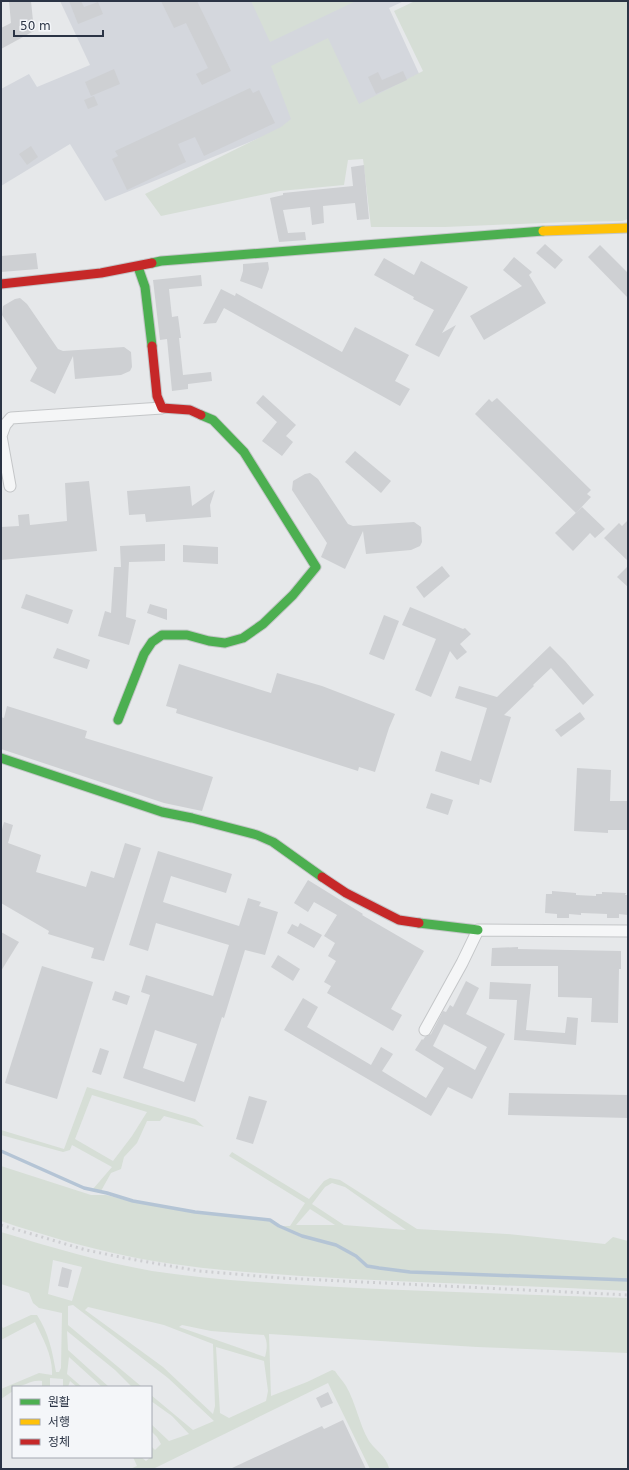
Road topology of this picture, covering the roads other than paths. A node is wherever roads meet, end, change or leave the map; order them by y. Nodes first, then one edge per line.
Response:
1 (628, 228) edge
2 (138, 267) junction
3 (1, 284) edge
4 (162, 408) junction
5 (10, 486) dead end
6 (118, 720) dead end
7 (1, 758) edge
8 (478, 930) junction
9 (628, 931) edge
10 (425, 1030) dead end

1 - 2 street
2 - 3 street
2 - 4 street
4 - 5 street
4 - 6 street
7 - 8 street
8 - 9 street
8 - 10 street

